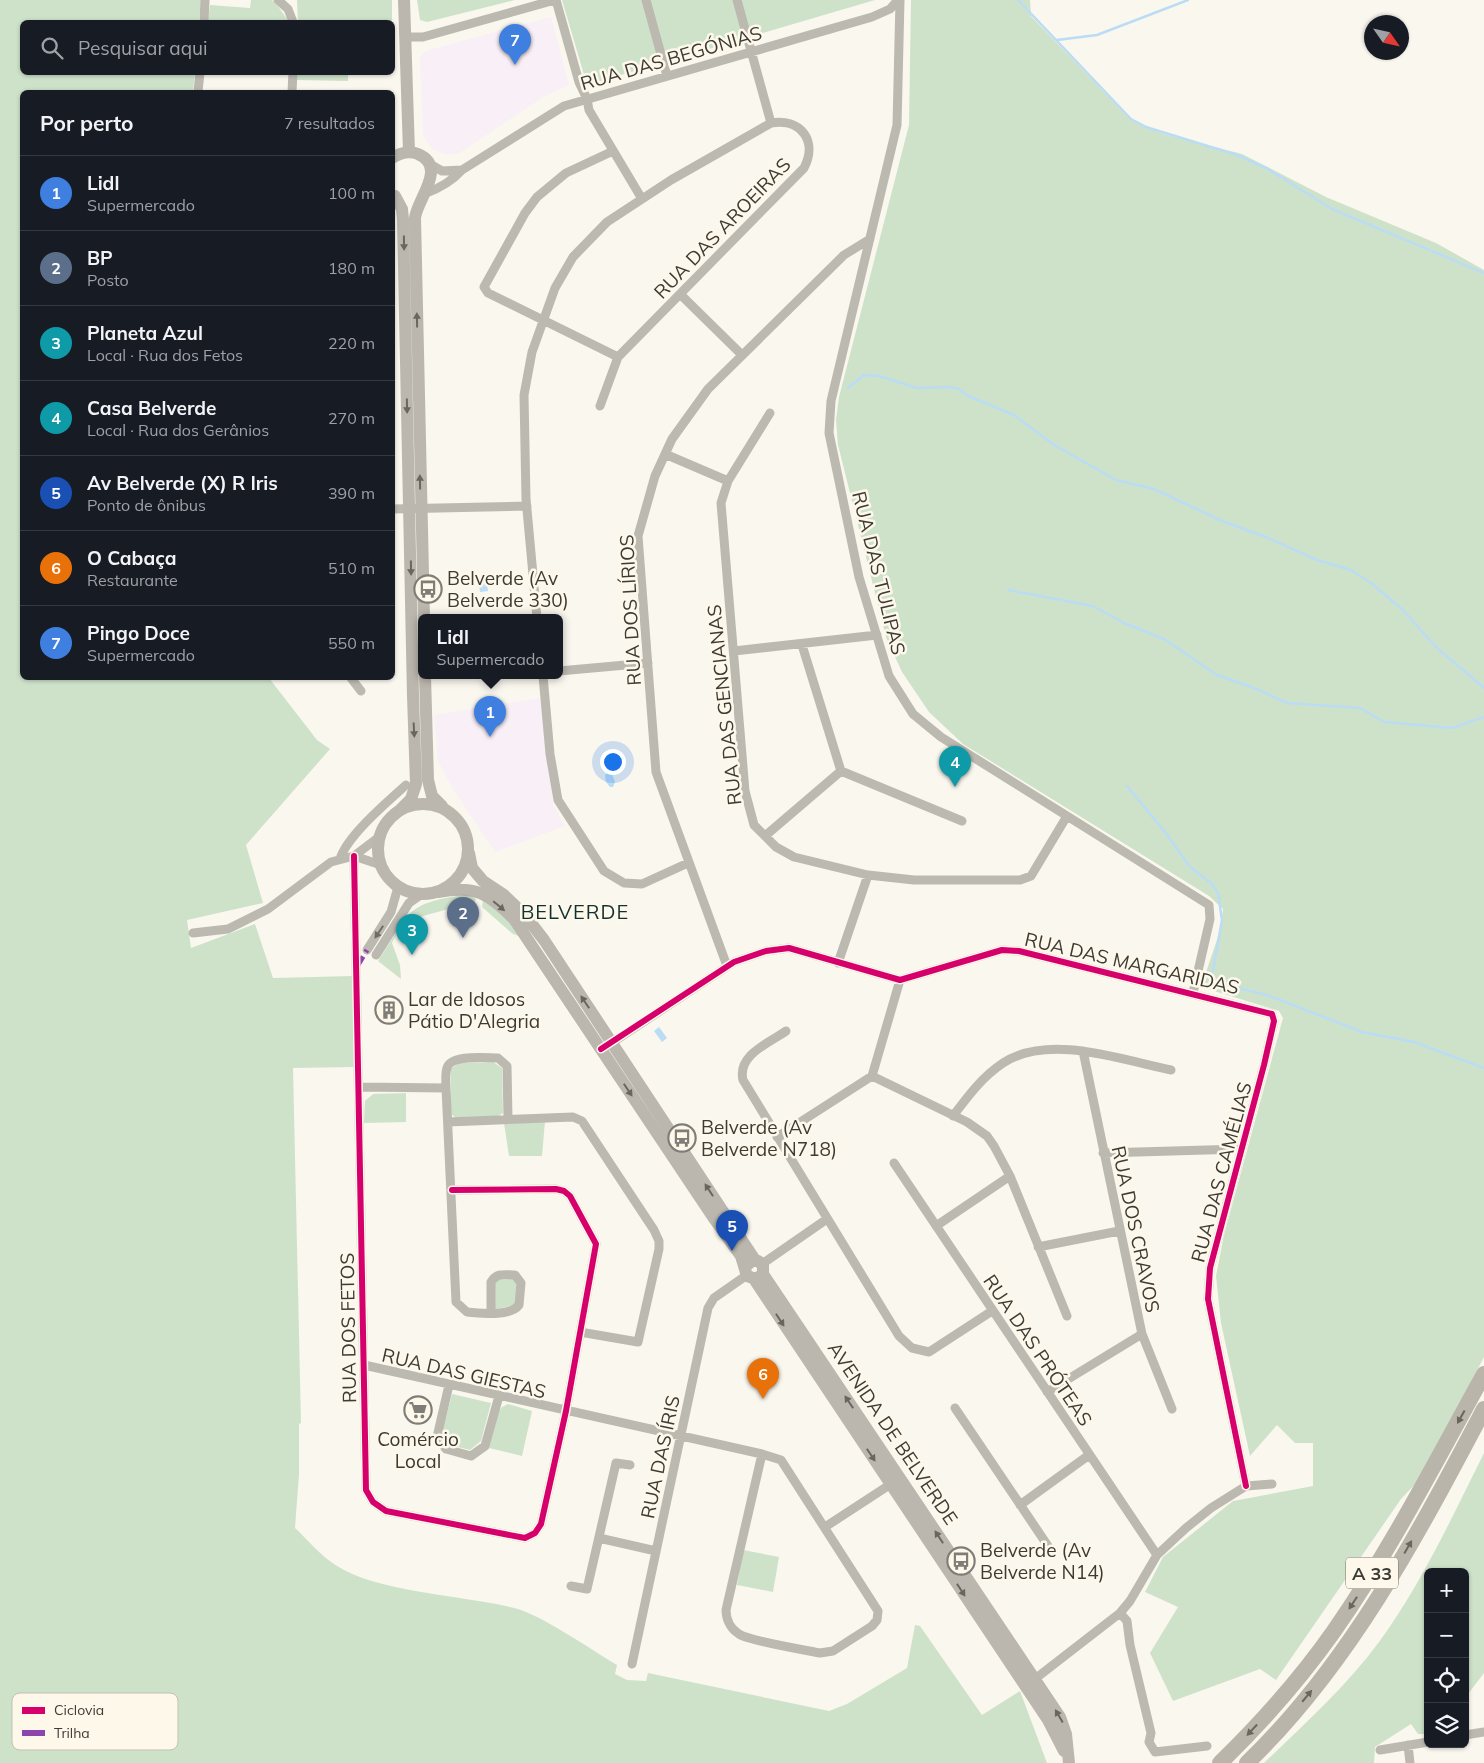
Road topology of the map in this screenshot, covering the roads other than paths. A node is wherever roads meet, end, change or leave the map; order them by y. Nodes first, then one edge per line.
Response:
1 (205, 0) edge
2 (278, 0) edge
3 (404, 0) edge
4 (555, 0) edge
5 (646, 0) edge
6 (737, 0) edge
7 (899, 0) edge
8 (204, 20) edge
9 (292, 20) edge
10 (405, 37) junction
11 (751, 51) junction
12 (200, 75) edge
13 (293, 75) edge
14 (667, 76) junction
15 (198, 90) edge
16 (292, 90) edge
17 (587, 100) junction
18 (771, 123) junction
19 (613, 151) junction
20 (409, 152) junction
21 (395, 157) edge
22 (428, 163) junction
23 (462, 170) junction
24 (423, 194) junction
25 (395, 195) edge
26 (395, 197) edge
27 (642, 199) junction
28 (870, 239) junction
29 (680, 294) junction
30 (542, 322) junction
31 (742, 355) junction
32 (618, 357) junction
33 (600, 406) dead end
34 (770, 413) dead end
35 (665, 454) junction
36 (728, 482) junction
37 (527, 506) junction
38 (395, 509) edge
39 (415, 509) junction
40 (424, 614) edge
41 (537, 614) edge
42 (877, 635) junction
43 (802, 645) junction
44 (734, 651) junction
45 (648, 663) junction
46 (563, 671) edge
47 (425, 679) edge
48 (543, 679) edge
49 (353, 680) edge
50 (361, 691) dead end
51 (841, 771) junction
52 (406, 784) dead end
53 (444, 808) junction
54 (401, 809) junction
55 (1067, 816) junction
56 (962, 821) dead end
57 (765, 836) junction
58 (379, 837) junction
59 (469, 853) junction
60 (354, 856) junction
61 (340, 859) junction
62 (688, 863) junction
63 (381, 865) junction
64 (868, 876) junction
65 (398, 887) junction
66 (438, 892) junction
67 (422, 894) junction
68 (193, 933) dead end
69 (367, 950) dead end
70 (376, 956) dead end
71 (838, 962) junction
72 (726, 966) junction
73 (900, 980) junction
74 (1192, 993) junction
75 (1272, 1014) joint
76 (786, 1031) dead end
77 (606, 1046) junction
78 (1083, 1051) junction
79 (1171, 1070) dead end
80 (872, 1076) junction
81 (360, 1087) junction
82 (446, 1088) junction
83 (953, 1116) junction
84 (508, 1119) junction
85 (448, 1122) junction
86 (777, 1137) junction
87 (1241, 1150) junction
88 (1104, 1153) junction
89 (894, 1163) dead end
90 (1010, 1176) junction
91 (452, 1190) junction
92 (828, 1219) junction
93 (936, 1226) junction
94 (1119, 1231) junction
95 (1038, 1247) junction
96 (754, 1270) junction
97 (992, 1311) junction
98 (491, 1312) junction
99 (1067, 1316) dead end
100 (580, 1332) junction
101 (1142, 1334) junction
102 (364, 1365) junction
103 (1484, 1374) edge
104 (449, 1385) junction
105 (1047, 1392) junction
106 (498, 1396) junction
107 (955, 1408) dead end
108 (1172, 1409) dead end
109 (1484, 1409) edge
110 (566, 1411) junction
111 (681, 1436) junction
112 (762, 1454) junction
113 (1089, 1454) junction
114 (630, 1465) dead end
115 (896, 1481) junction
116 (1272, 1484) dead end
117 (1246, 1486) junction
118 (1020, 1504) junction
119 (825, 1527) junction
120 (599, 1538) junction
121 (656, 1551) junction
122 (1052, 1552) dead end
123 (1157, 1555) junction
124 (571, 1586) dead end
125 (1120, 1613) junction
126 (632, 1664) dead end
127 (1036, 1679) junction
128 (1025, 1687) junction
129 (1484, 1732) edge
130 (1469, 1734) edge
131 (1424, 1743) edge
132 (1408, 1745) junction
133 (1207, 1746) dead end
134 (1380, 1750) dead end
135 (1226, 1758) edge
136 (1250, 1761) edge
137 (1070, 1763) edge
138 (1410, 1763) edge

1 - 8 street
2 - 9 street
3 - 10 main road
4 - 10 street
4 - 17 street
5 - 14 street
6 - 11 street
7 - 11 street, RUA DAS BEGÓNIAS
7 - 28 street, RUA DAS TULIPAS
10 - 20 main road
11 - 14 street, RUA DAS BEGÓNIAS
11 - 18 street
12 - 15 street
13 - 16 street
14 - 17 street, RUA DAS BEGÓNIAS
17 - 19 street
17 - 23 street, RUA DAS BEGÓNIAS
18 - 27 street
18 - 29 street, RUA DAS AROEIRAS
19 - 27 street
19 - 30 street
20 - 21 main road
20 - 22 main road
22 - 23 street
22 - 24 main road
23 - 24 street, RUA DAS BEGÓNIAS
24 - 25 main road
39 -> 24 main road
26 -> 39 main road
27 - 30 street
28 - 31 street, RUA DOS LÍRIOS
28 - 42 street, RUA DAS TULIPAS
29 - 31 street
29 - 32 street, RUA DAS AROEIRAS
30 - 32 street
30 - 37 street
31 - 35 street, RUA DOS LÍRIOS
32 - 33 street, RUA DAS AROEIRAS
34 - 36 street, RUA DAS GENCIANAS
35 - 36 street
35 - 45 street, RUA DOS LÍRIOS
36 - 44 street, RUA DAS GENCIANAS
37 - 39 street
37 - 41 street
38 - 39 street
39 - 40 main road
39 -> 54 main road
42 - 43 street
42 - 55 street, RUA DAS TULIPAS
43 - 44 street
43 - 51 street
44 - 57 street, RUA DAS GENCIANAS
45 - 46 street
45 - 62 street, RUA DOS LÍRIOS
47 - 53 main road
48 - 62 street
49 - 50 street
51 - 56 street
51 - 57 street
52 - 61 street
53 - 54 main road
53 - 59 main road
54 - 58 main road
55 - 64 street, RUA DAS GENCIANAS
55 - 74 street, RUA DAS TULIPAS
57 - 64 street, RUA DAS GENCIANAS
58 - 60 street
58 - 63 main road
59 - 66 main road
77 -> 59 main road, AVENIDA DE BELVERDE
60 - 61 street
60 - 63 street
60 - 81 street, RUA DOS FETOS
61 - 68 street
62 - 72 street, RUA DOS LÍRIOS
63 - 65 main road
64 - 71 street
65 - 67 main road
65 -> 69 street
66 - 67 main road
66 -> 77 main road, AVENIDA DE BELVERDE
67 - 70 street
71 - 72 street
71 - 73 street
72 - 77 street
73 - 74 street, RUA DAS MARGARIDAS
73 - 80 street
74 - 75 street, RUA DAS MARGARIDAS
75 - 87 street, RUA DAS CAMÉLIAS
76 - 86 street
77 - 96 main road, AVENIDA DE BELVERDE
78 - 79 street
78 - 83 street
78 - 88 street, RUA DOS CRAVOS
80 - 83 street
80 - 86 street
81 - 82 street
81 - 102 street, RUA DOS FETOS
82 - 84 street
82 - 85 street
83 - 90 street
84 - 85 street
84 - 100 street
85 - 91 street
86 - 92 street
87 - 88 street
87 - 117 street, RUA DAS CAMÉLIAS
88 - 94 street, RUA DOS CRAVOS
89 - 93 street, RUA DAS PRÓTEAS
90 - 93 street
90 - 95 street
91 - 98 street
91 - 100 street, RUA DOS FETOS
92 - 96 street, RUA DAS ÍRIS
92 - 97 street
93 - 97 street, RUA DAS PRÓTEAS
94 - 95 street
94 - 101 street, RUA DOS CRAVOS
95 - 99 street
96 - 111 street, RUA DAS ÍRIS
96 - 115 main road, AVENIDA DE BELVERDE
97 - 105 street, RUA DAS PRÓTEAS
98 - 98 street
100 - 110 street, RUA DOS FETOS
101 - 105 street
101 - 108 street, RUA DOS CRAVOS
102 - 104 street, RUA DAS GIESTAS
102 - 110 street, RUA DOS FETOS
103 -> 135 highway, A 33
104 - 106 street, RUA DAS GIESTAS
104 - 106 street
105 - 113 street, RUA DAS PRÓTEAS
106 - 110 street, RUA DAS GIESTAS
107 - 118 street
136 -> 109 highway, A 33
110 - 111 street, RUA DAS GIESTAS
111 - 112 street, RUA DAS GIESTAS
111 - 121 street, RUA DAS ÍRIS
112 - 119 street, RUA DAS GIESTAS
112 - 119 street, RUA DAS GIESTAS
113 - 118 street
113 - 123 street, RUA DAS PRÓTEAS
114 - 120 street
115 - 119 street
127 -> 115 main road, AVENIDA DE BELVERDE
115 -> 128 main road, AVENIDA DE BELVERDE
116 - 117 street
117 - 123 street
118 - 122 street
120 - 121 street
120 - 124 street
121 - 126 street, RUA DAS ÍRIS
123 - 125 street
125 - 127 street
125 - 133 street
127 - 128 street
137 -> 127 main road, AVENIDA DE BELVERDE
128 - 137 main road, AVENIDA DE BELVERDE
129 - 130 street
131 - 132 street
132 - 134 street
132 - 138 street

